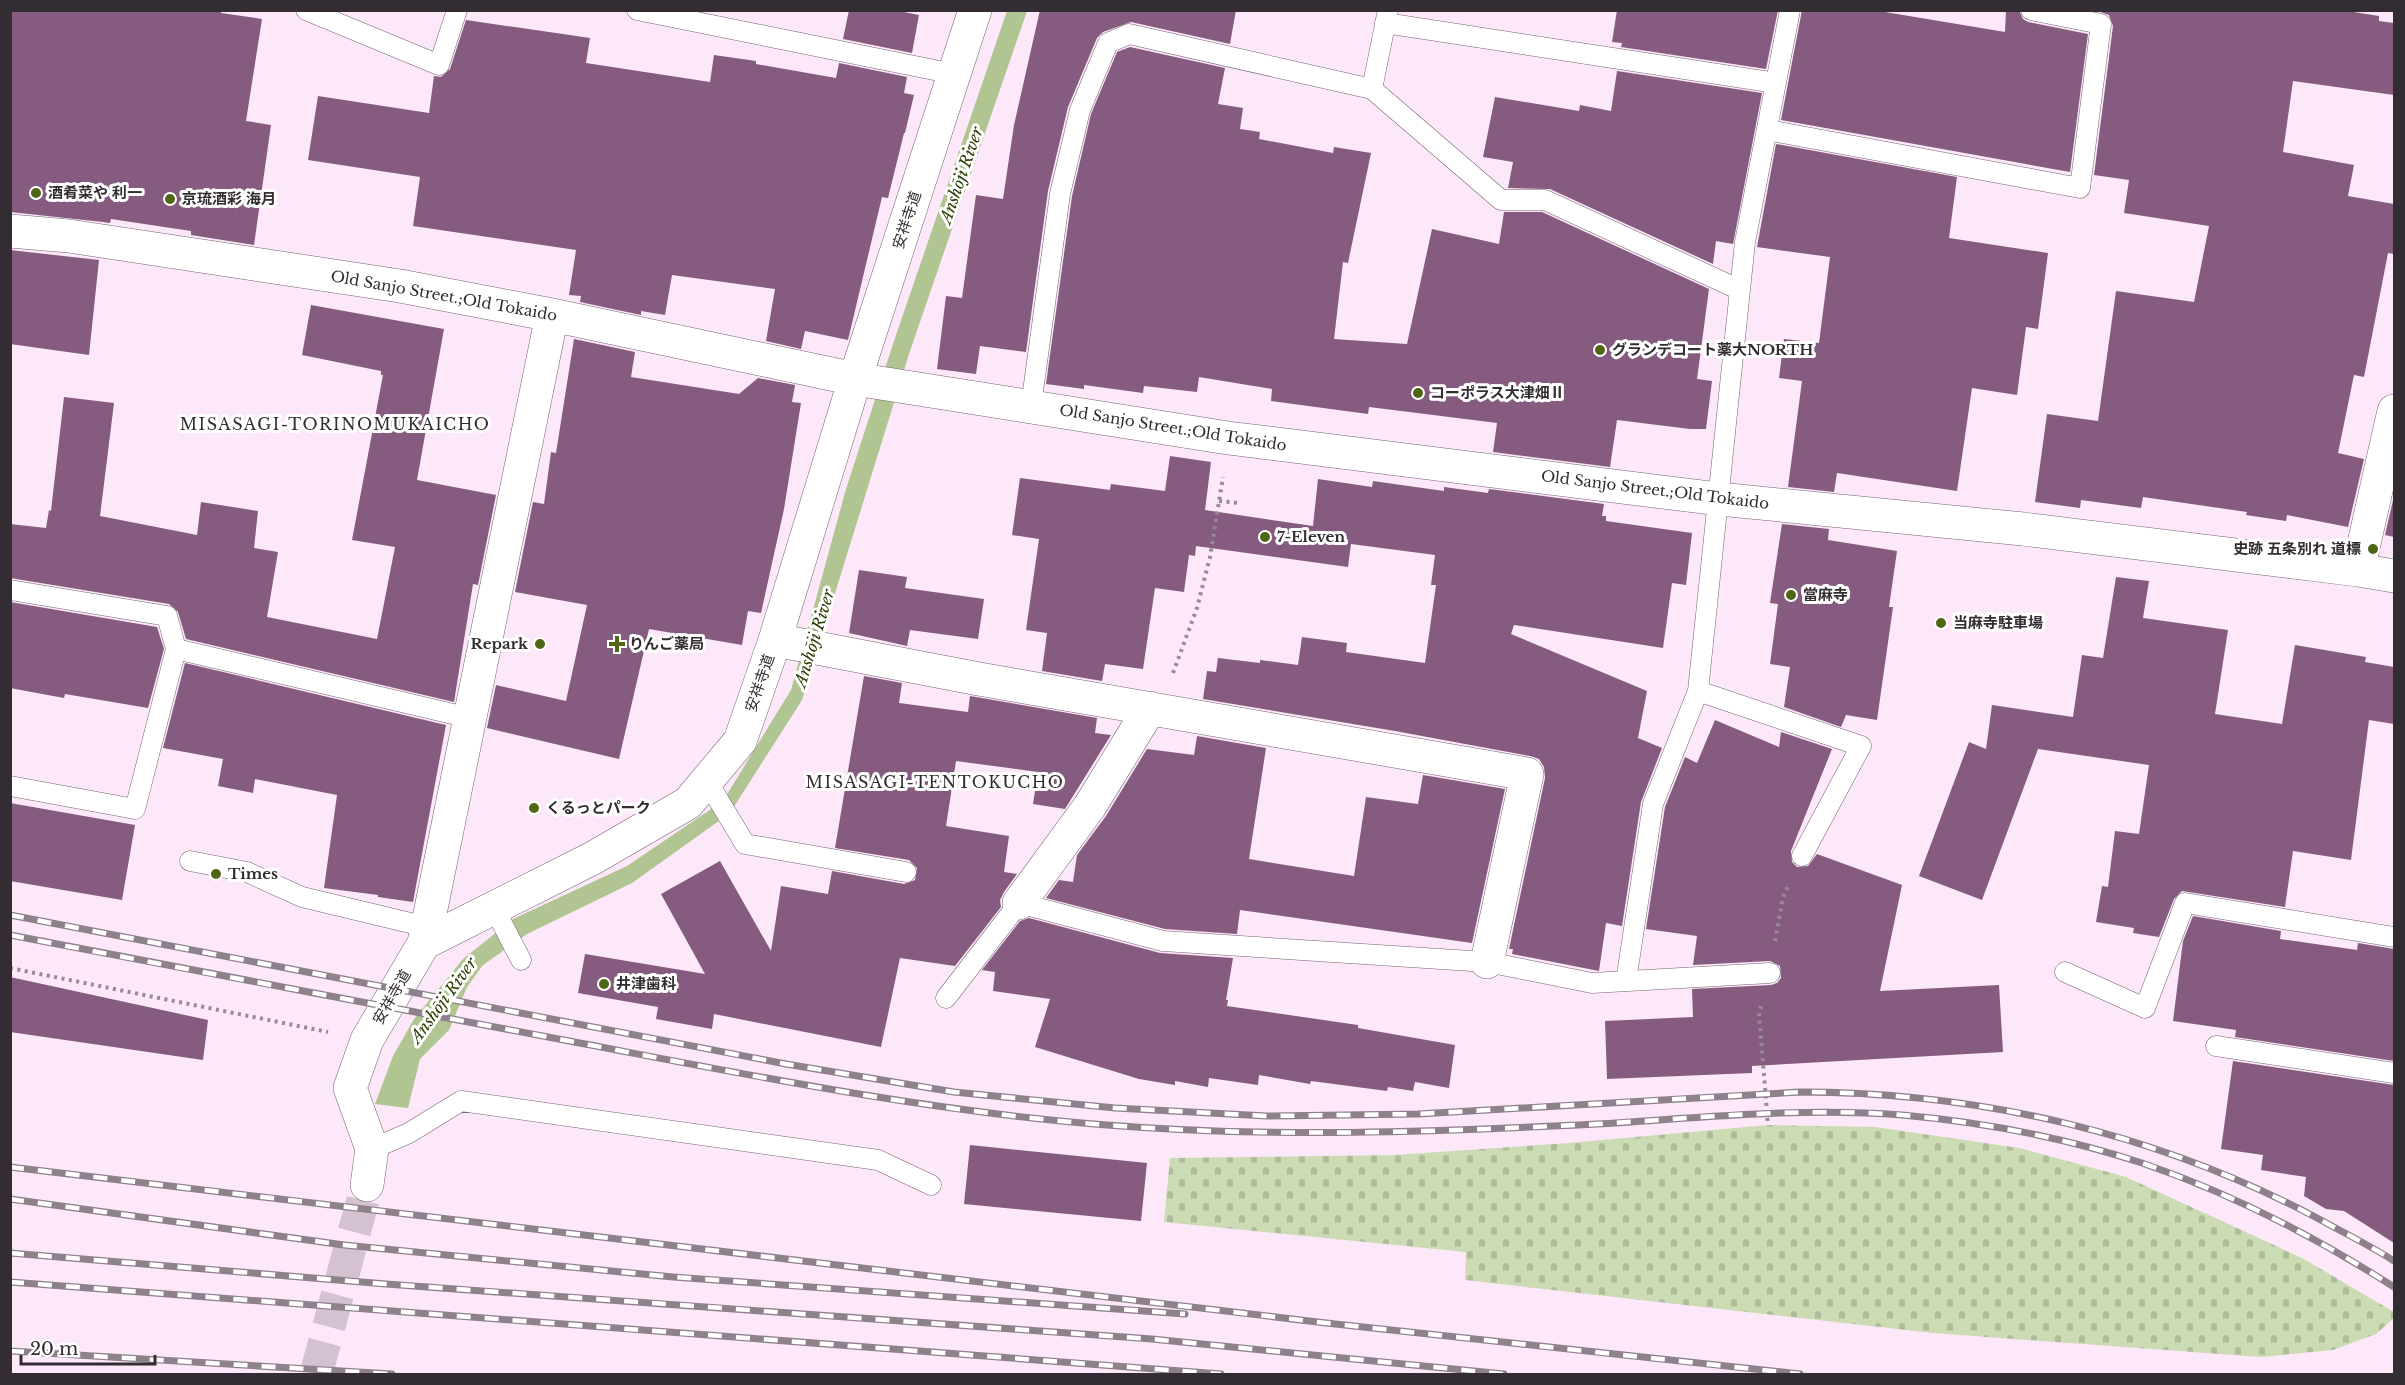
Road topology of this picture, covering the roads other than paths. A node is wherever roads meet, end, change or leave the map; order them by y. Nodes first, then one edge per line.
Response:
1 (306, 10) edge
2 (457, 10) edge
3 (637, 10) edge
4 (975, 10) edge
5 (1790, 10) edge
6 (2031, 10) edge
7 (1387, 17) edge
8 (954, 74) junction
9 (1776, 83) junction
10 (1372, 89) junction
11 (1767, 130) junction
12 (10, 231) edge
13 (1740, 290) junction
14 (552, 315) junction
15 (865, 381) junction
16 (1031, 406) junction
17 (2394, 411) edge
18 (1719, 499) junction
19 (2358, 570) junction
20 (2394, 576) edge
21 (10, 590) edge
22 (780, 641) junction
23 (176, 649) junction
24 (1698, 692) junction
25 (1150, 708) junction
26 (470, 718) junction
27 (10, 786) edge
28 (710, 786) junction
29 (1803, 856) road end
30 (190, 861) dead end
31 (906, 872) dead end
32 (1019, 903) junction
33 (497, 915) junction
34 (426, 935) junction
35 (2394, 938) edge
36 (521, 960) dead end
37 (1487, 962) junction
38 (1770, 972) road end
39 (2065, 972) dead end
40 (1626, 981) junction
41 (946, 998) dead end
42 (2216, 1046) dead end
43 (2394, 1073) edge
44 (372, 1149) junction
45 (367, 1185) tunnel mouth
46 (931, 1185) dead end

1 - 2 lane
3 - 8 lane
4 - 8 street, 安祥寺道
5 - 9 lane
6 - 11 lane
7 - 9 lane
7 - 10 lane
8 - 15 street, 安祥寺道
9 - 11 lane
10 - 13 lane
10 - 16 lane
11 - 13 lane
12 - 14 street, Old Sanjo Street.;Old Tokaido
13 - 18 lane
14 - 15 street, Old Sanjo Street.;Old Tokaido
14 - 26 street
15 - 16 street, Old Sanjo Street.;Old Tokaido
15 - 22 street, 安祥寺道
16 - 18 street, Old Sanjo Street.;Old Tokaido
17 - 19 street
18 - 19 street, Old Sanjo Street.;Old Tokaido
18 - 24 lane
19 - 20 street, Old Sanjo Street.;Old Tokaido
21 - 23 lane
22 - 25 street
22 - 28 street, 安祥寺道
23 - 26 lane
23 - 27 lane
24 - 29 lane
24 - 40 lane
25 - 32 street
25 - 37 street
26 - 34 street
28 - 31 lane
28 - 33 street, 安祥寺道
30 - 34 lane
32 - 37 lane
32 - 41 lane
33 - 34 street, 安祥寺道
33 - 36 lane
34 - 44 street, 安祥寺道
35 - 39 lane
37 - 40 lane
38 - 40 lane
42 - 43 lane
44 - 45 street, 安祥寺道
44 - 46 lane

